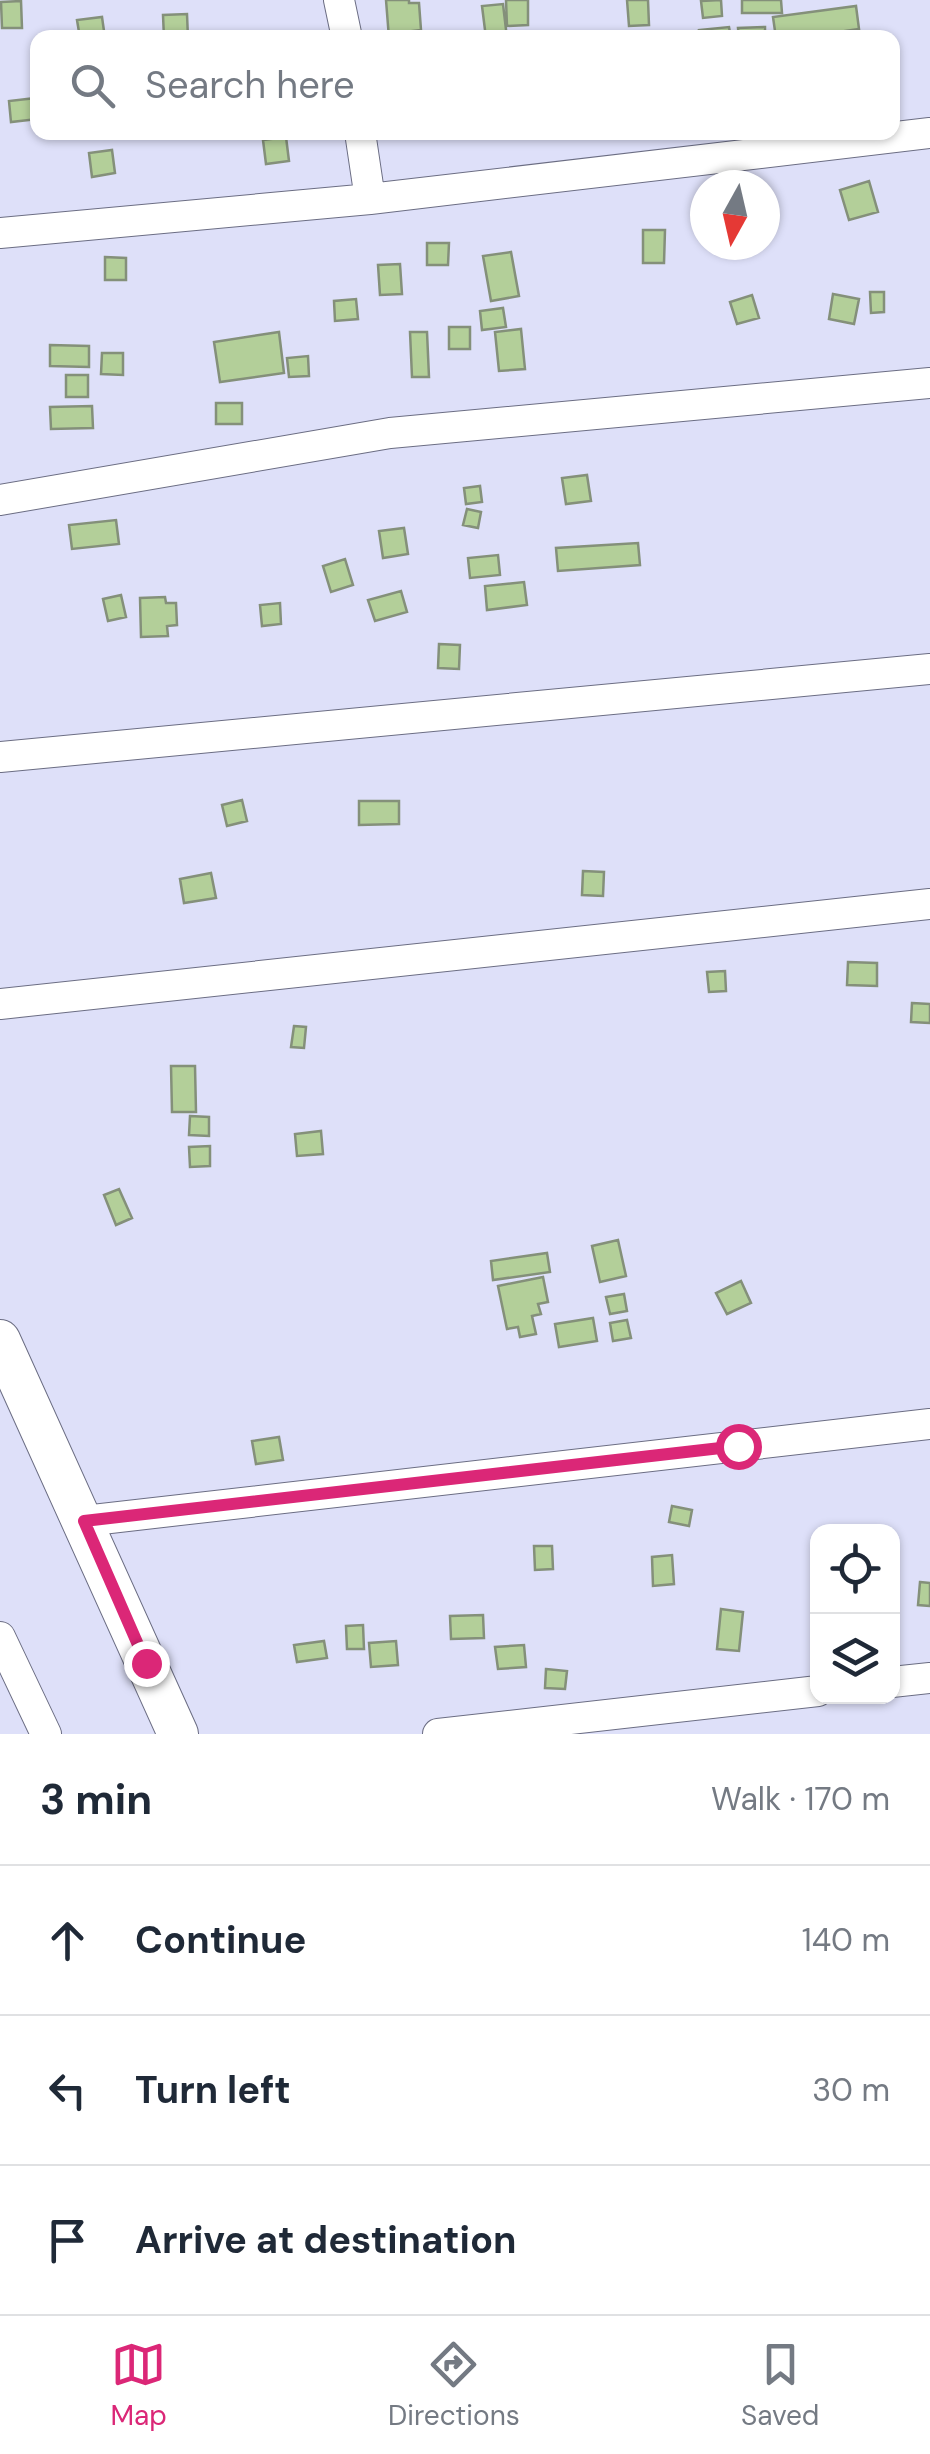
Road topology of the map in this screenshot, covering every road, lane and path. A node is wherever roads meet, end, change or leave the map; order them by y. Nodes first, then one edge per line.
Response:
1 (339, 0) edge
2 (345, 30) edge
3 (930, 133) edge
4 (900, 137) edge
5 (361, 140) edge
6 (871, 140) edge
7 (370, 199) junction
8 (0, 233) edge
9 (930, 384) edge
10 (0, 500) edge
11 (930, 669) edge
12 (0, 757) edge
13 (930, 904) edge
14 (0, 1004) edge
15 (0, 1340) edge
16 (930, 1424) edge
17 (84, 1521) junction
18 (0, 1636) edge
19 (930, 1678) edge
20 (900, 1681) edge
21 (810, 1692) edge
22 (46, 1734) edge
23 (178, 1734) edge
24 (438, 1734) edge

1 - 2 street
3 - 4 street
5 - 7 street
6 - 7 street
7 - 8 street
9 - 10 street
11 - 12 street
13 - 14 street
15 - 17 main road
16 - 17 street
17 - 23 main road
18 - 22 street
19 - 20 street
21 - 24 street

